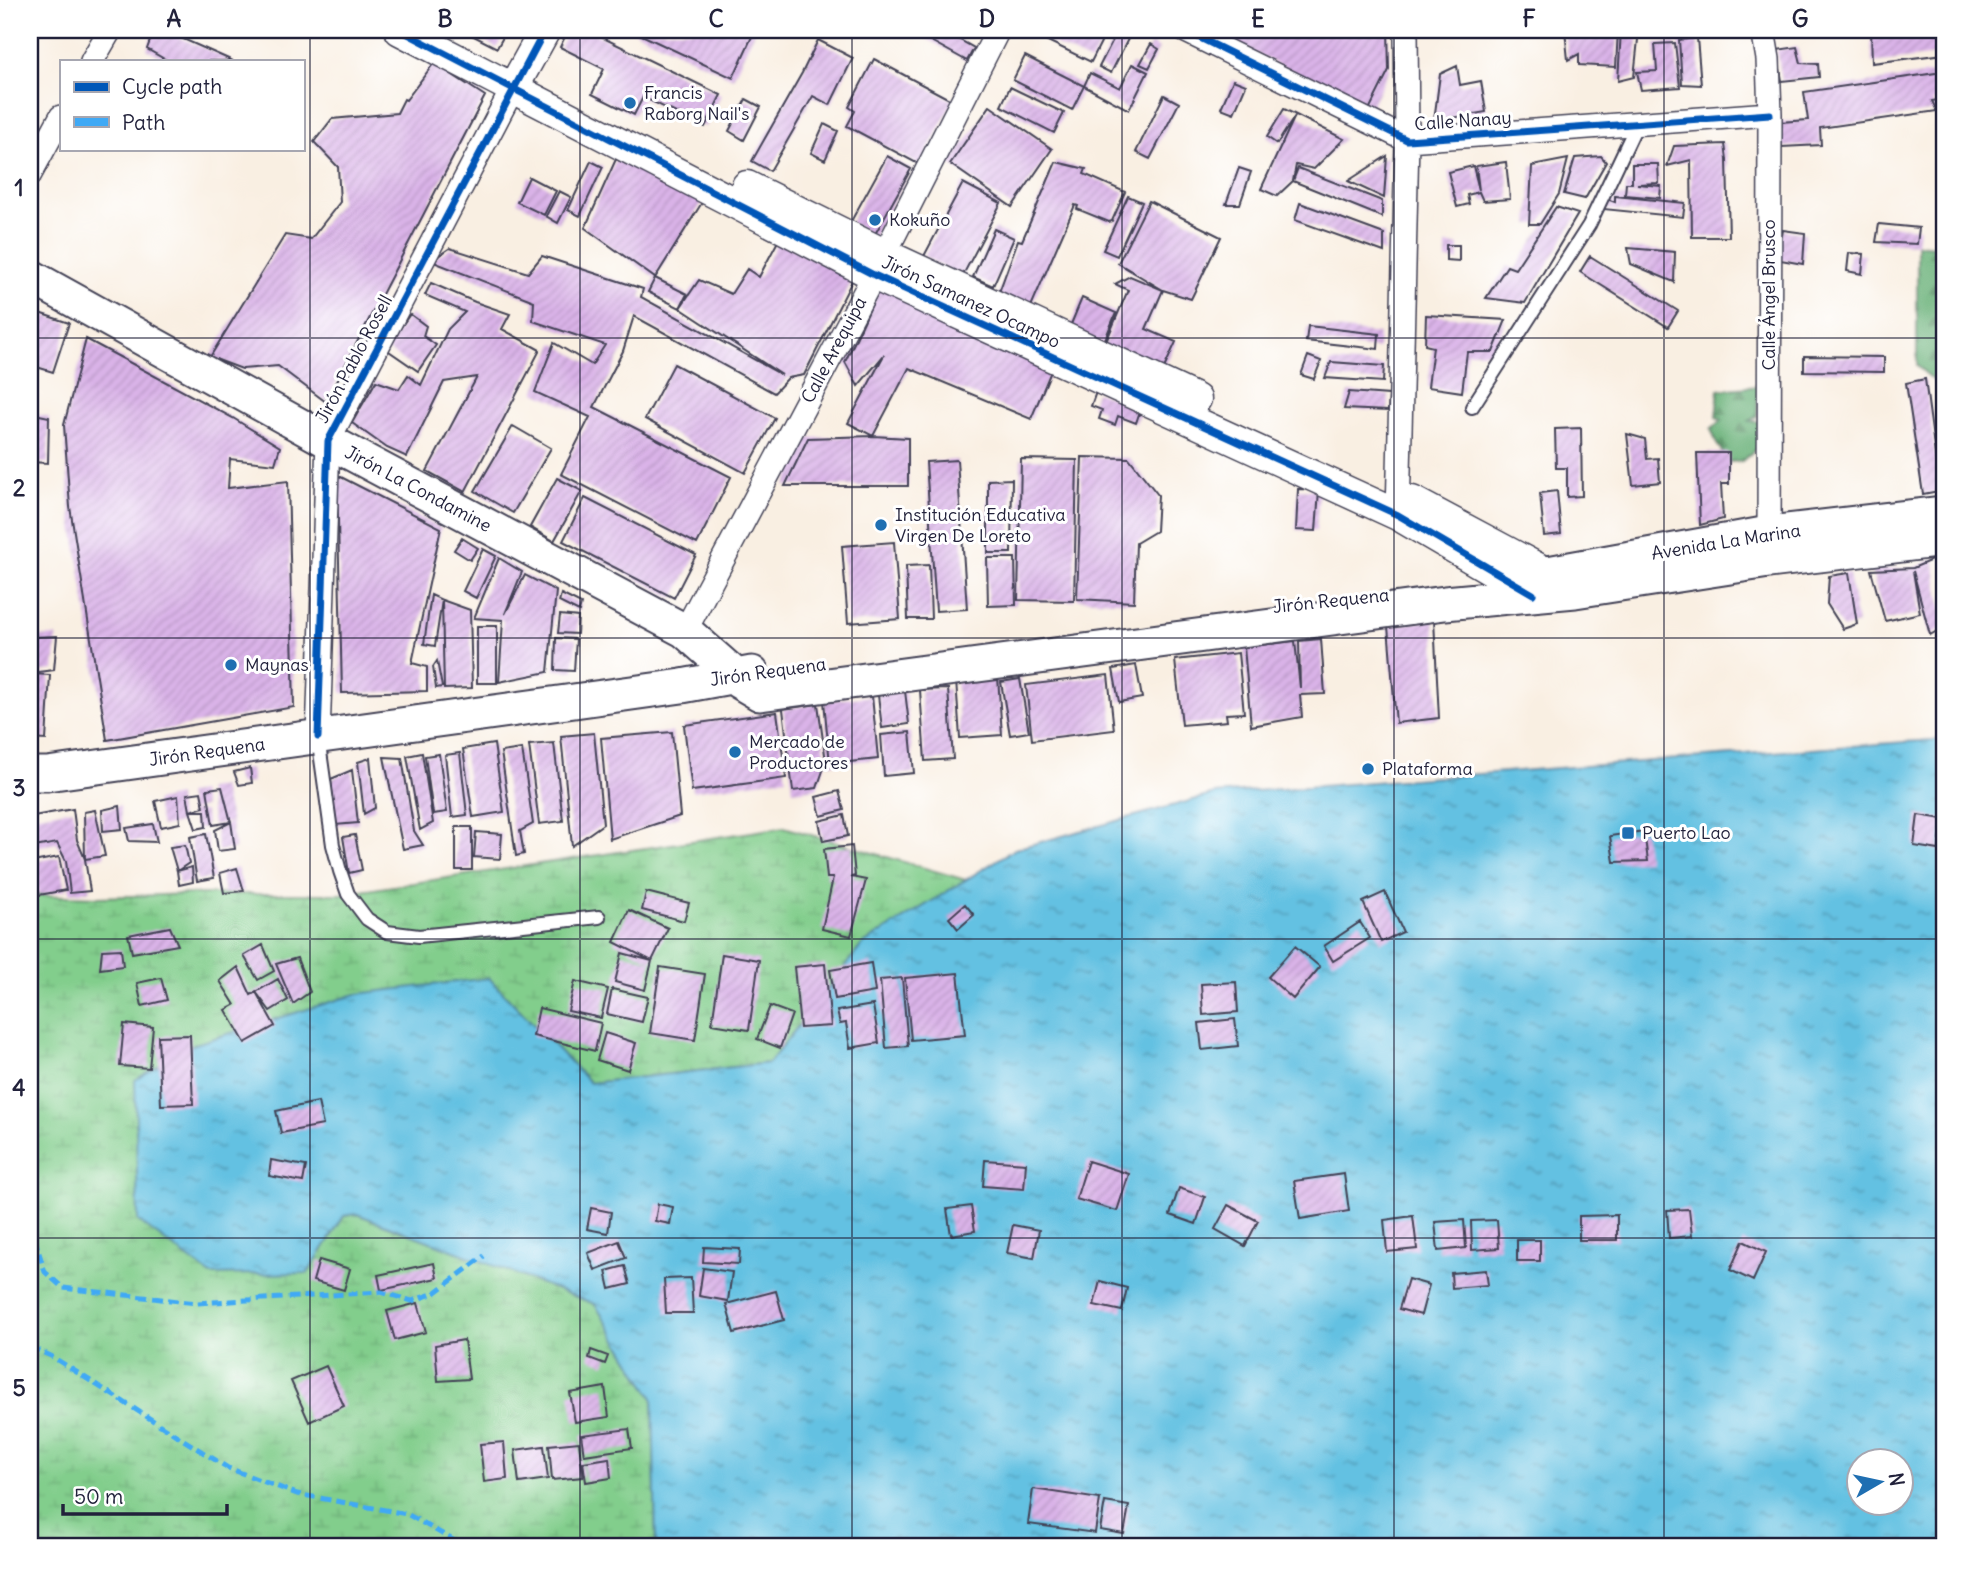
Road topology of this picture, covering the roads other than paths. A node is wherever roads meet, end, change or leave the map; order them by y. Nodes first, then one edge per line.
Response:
1 (110, 30) edge
2 (400, 30) edge
3 (437, 30) edge
4 (545, 30) edge
5 (998, 30) edge
6 (1184, 30) edge
7 (1406, 30) edge
8 (1763, 30) edge
9 (93, 60) edge
10 (517, 81) junction
11 (1770, 114) junction
12 (60, 119) edge
13 (1637, 124) junction
14 (1407, 140) junction
15 (30, 174) edge
16 (879, 264) junction
17 (30, 276) edge
18 (1472, 407) dead end
19 (328, 441) junction
20 (1399, 505) junction
21 (1944, 513) edge
22 (1944, 540) edge
23 (1769, 547) junction
24 (1537, 584) junction
25 (685, 631) junction
26 (748, 685) junction
27 (318, 737) junction
28 (30, 774) edge
29 (599, 917) dead end

1 - 9 street
2 - 10 street, Jirón Samanez Ocampo
3 - 10 street, Jirón Samanez Ocampo
4 - 10 street, Jirón Pablo Rosell
5 - 16 street, Calle Arequipa
6 - 14 street, Calle Nanay
7 - 14 street
8 - 11 street, Calle Ángel Brusco
10 - 16 street, Jirón Samanez Ocampo
10 - 19 street, Jirón Pablo Rosell
11 - 13 street, Calle Nanay
11 - 23 street, Calle Ángel Brusco
12 - 15 street
13 - 14 street, Calle Nanay
13 - 18 lane
14 - 20 street
16 - 20 street, Jirón Samanez Ocampo
16 - 25 street, Calle Arequipa
17 - 19 main road, Jirón La Condamine
19 - 25 main road, Jirón La Condamine
19 - 27 street, Jirón Pablo Rosell
20 - 24 street, Jirón Samanez Ocampo
21 - 23 main road, Avenida La Marina
22 - 23 main road, Avenida La Marina
23 - 24 main road, Avenida La Marina
24 - 26 main road, Jirón Requena
25 - 26 main road, Jirón La Condamine
26 - 27 main road, Jirón Requena
27 - 28 main road, Jirón Requena
27 - 29 lane

